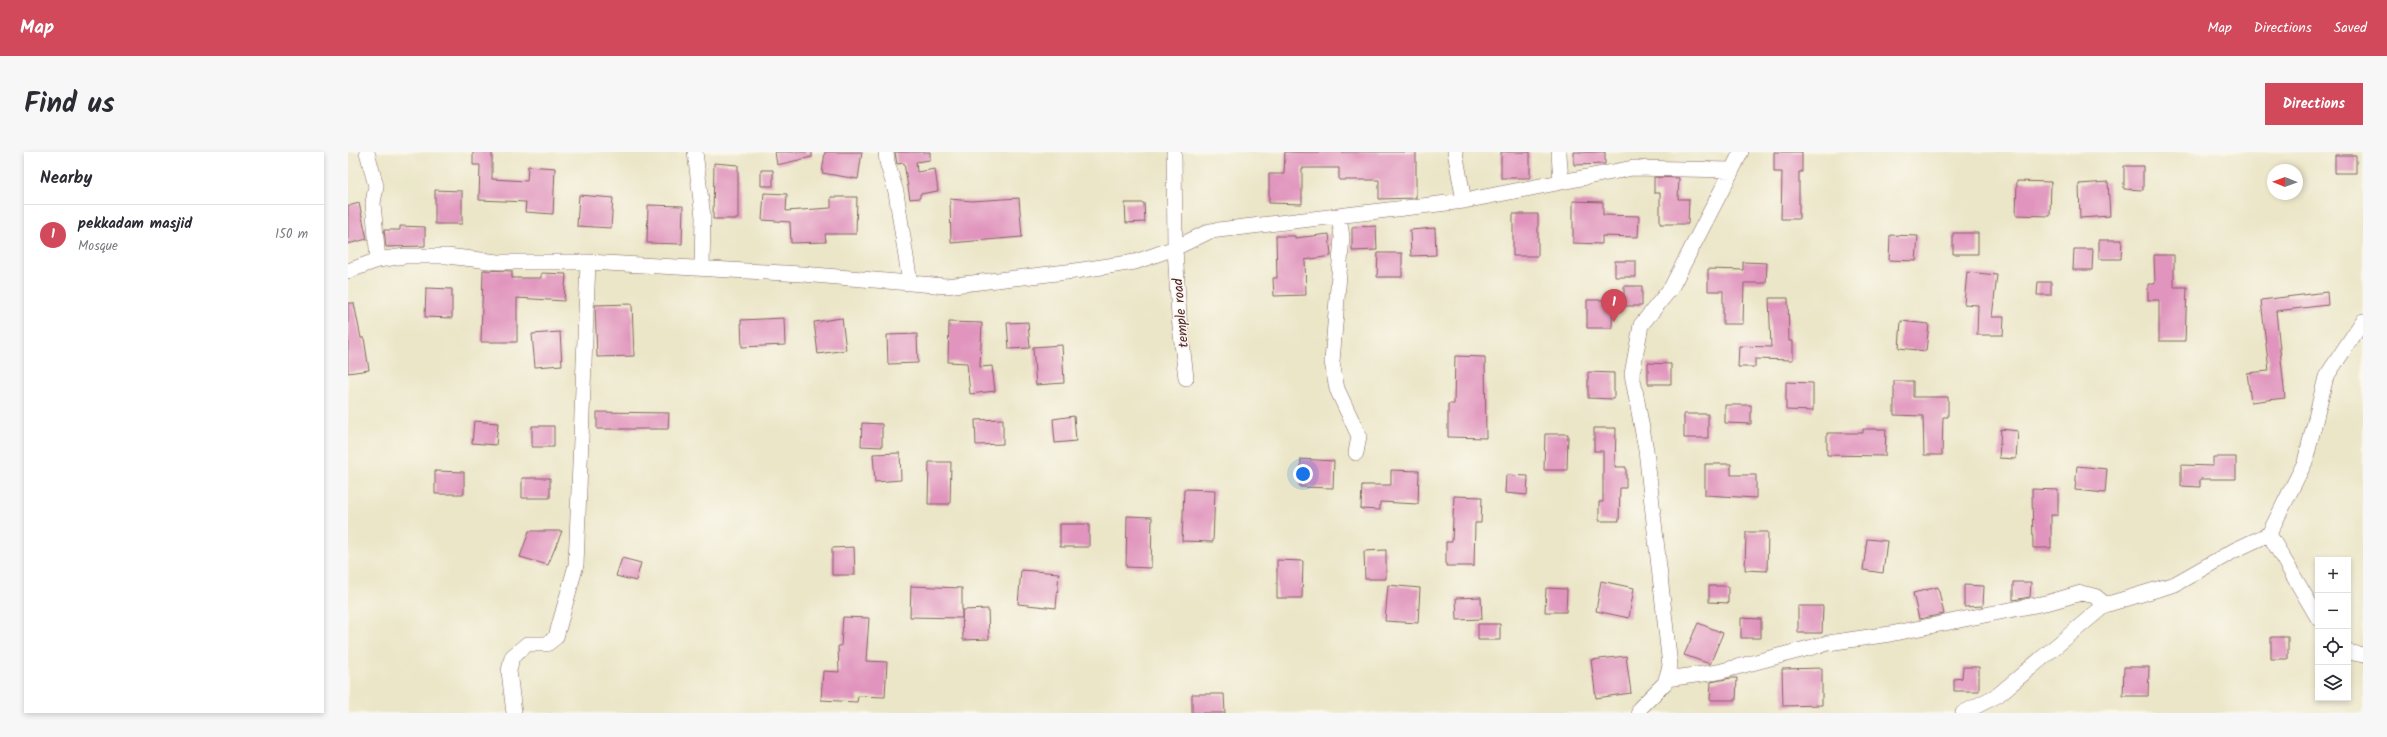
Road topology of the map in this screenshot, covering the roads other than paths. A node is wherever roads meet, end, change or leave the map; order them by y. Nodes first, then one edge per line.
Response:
1 (367, 152) edge
2 (695, 152) edge
3 (886, 152) edge
4 (1174, 152) edge
5 (1454, 152) edge
6 (1741, 152) edge
7 (1560, 154) dead end
8 (1732, 170) junction
9 (1561, 181) junction
10 (1464, 201) junction
11 (1339, 216) junction
12 (1176, 248) junction
13 (378, 260) junction
14 (588, 262) junction
15 (702, 268) junction
16 (348, 271) edge
17 (910, 283) junction
18 (2363, 321) edge
19 (1186, 378) dead end
20 (1356, 453) dead end
21 (2269, 534) junction
22 (2106, 604) junction
23 (2315, 613) edge
24 (2351, 653) edge
25 (2363, 655) edge
26 (1666, 680) junction
27 (514, 713) edge
28 (1639, 713) edge
29 (1963, 713) edge

1 - 13 street
2 - 15 street
3 - 17 street
4 - 12 street, temple road
5 - 10 street
6 - 8 street
7 - 9 street
8 - 9 street
8 - 26 street
9 - 10 street
10 - 11 street
11 - 12 street
11 - 20 street
12 - 17 street
12 - 19 street, temple road
13 - 14 street
13 - 16 street
14 - 15 street
14 - 27 street
15 - 17 street
18 - 21 street
21 - 22 street
21 - 23 street
22 - 26 street
22 - 29 street
24 - 25 street
26 - 28 street

